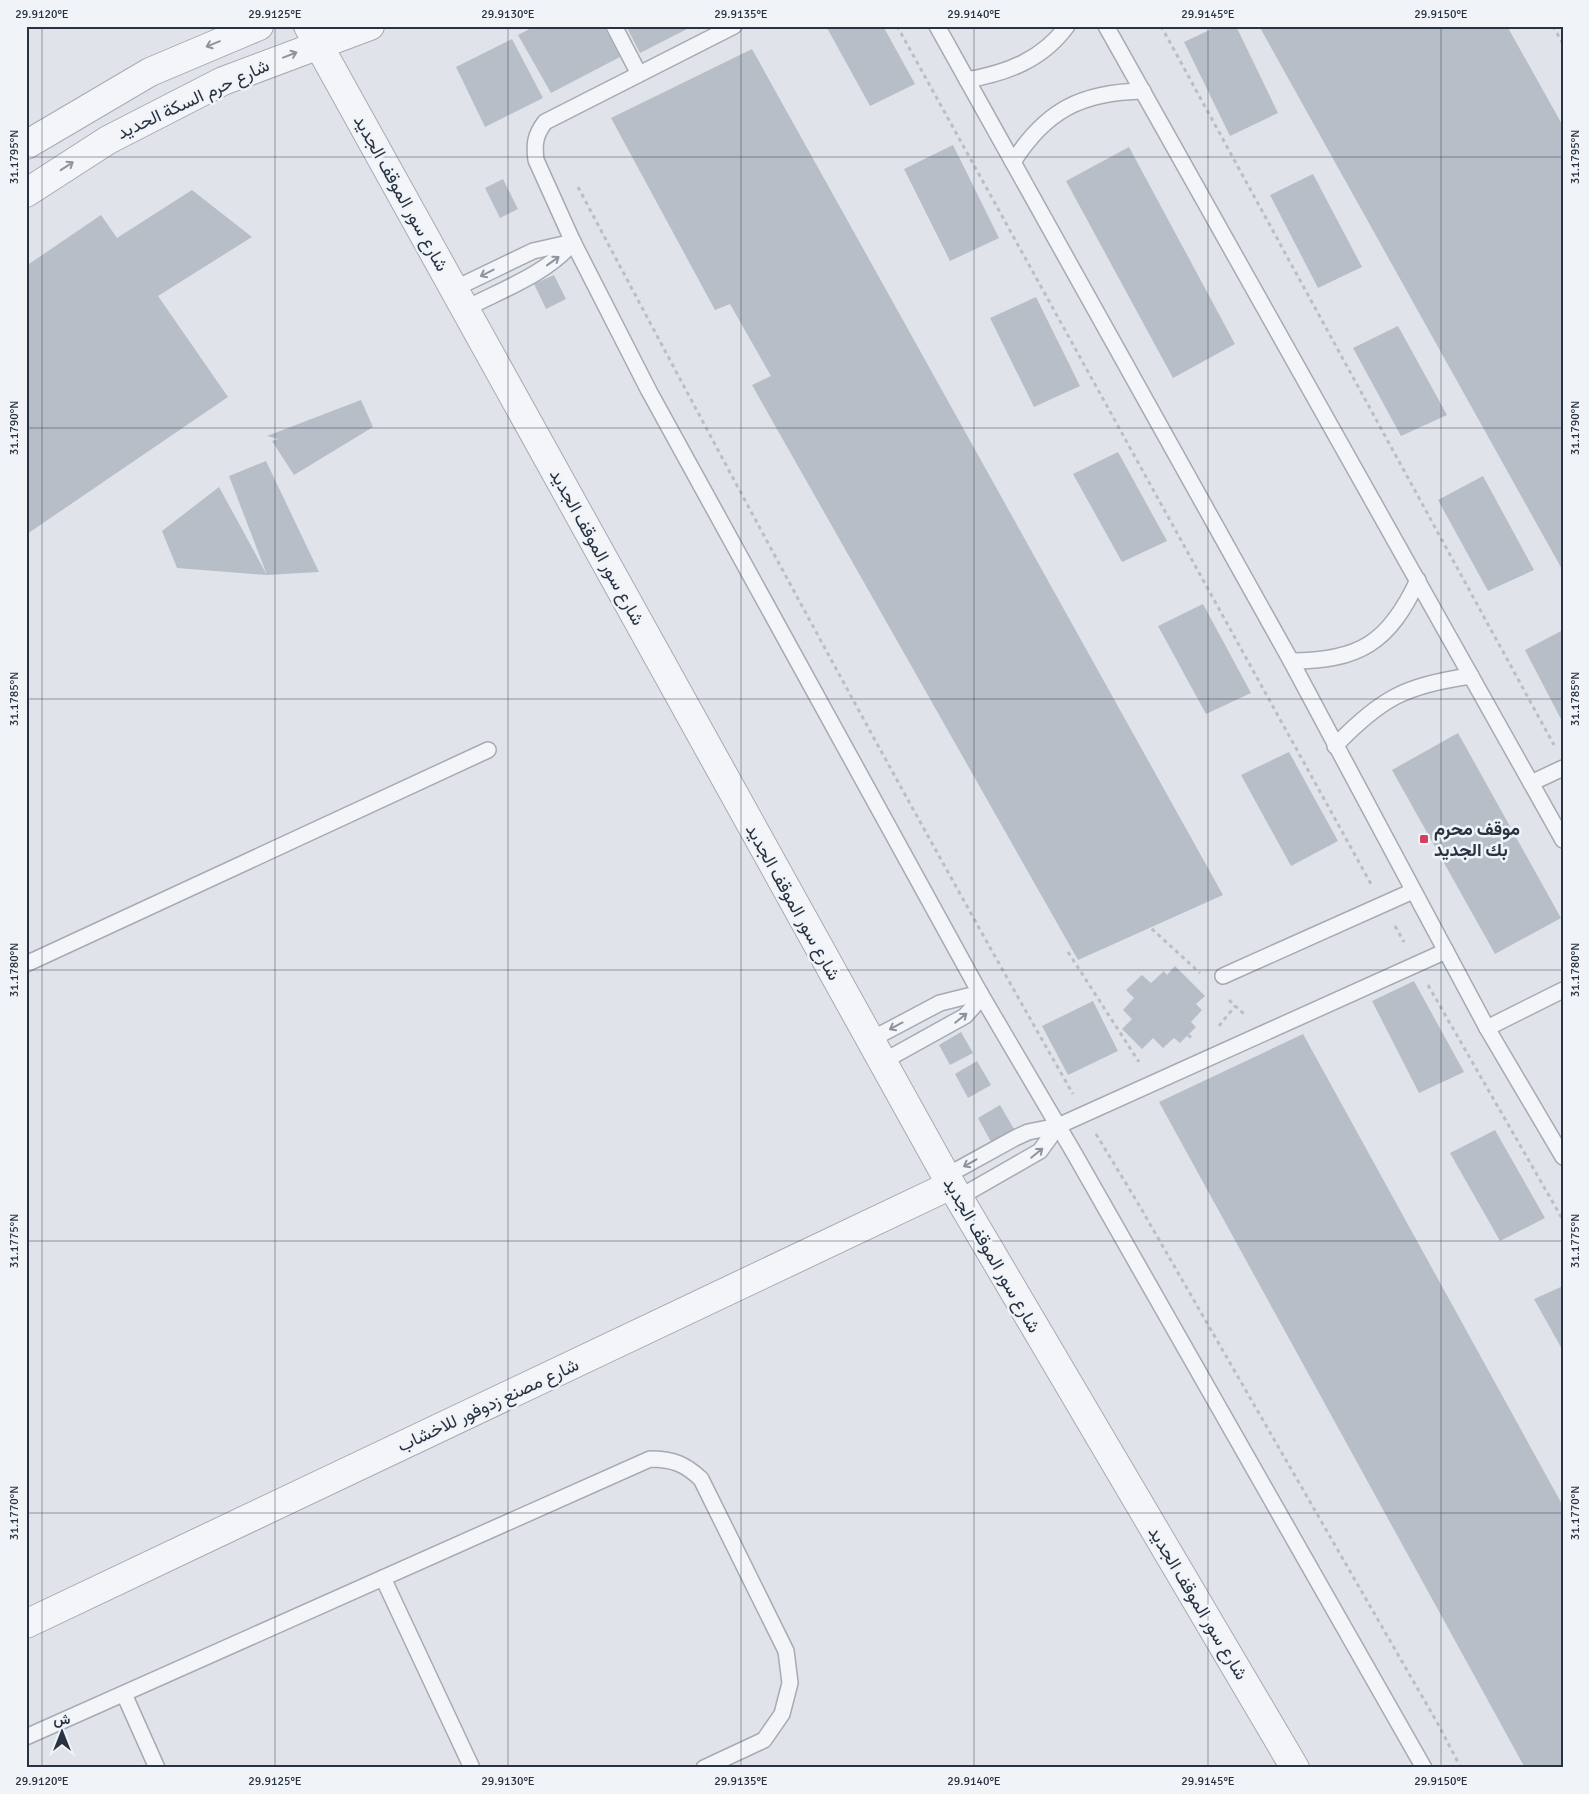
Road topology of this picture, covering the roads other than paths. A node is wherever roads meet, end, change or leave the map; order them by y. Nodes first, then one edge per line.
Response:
1 (259, 26) edge
2 (370, 26) edge
3 (614, 26) edge
4 (734, 26) edge
5 (937, 26) edge
6 (1067, 26) edge
7 (1106, 26) edge
8 (313, 35) edge
9 (639, 74) junction
10 (967, 80) junction
11 (1143, 91) junction
12 (26, 145) edge
13 (1013, 162) junction
14 (26, 193) edge
15 (572, 242) junction
16 (459, 299) junction
17 (1418, 580) junction
18 (1290, 661) junction
19 (1471, 676) junction
20 (1335, 746) junction
21 (488, 750) dead end
22 (1563, 768) edge
23 (1531, 783) junction
24 (1563, 840) edge
25 (1413, 890) junction
26 (1446, 951) junction
27 (26, 964) edge
28 (1223, 976) dead end
29 (1563, 990) edge
30 (980, 993) junction
31 (1487, 1028) junction
32 (876, 1051) junction
33 (1058, 1126) junction
34 (1563, 1157) edge
35 (951, 1186) junction
36 (383, 1578) junction
37 (26, 1624) edge
38 (124, 1694) junction
39 (26, 1737) edge
40 (157, 1768) edge
41 (472, 1768) edge
42 (704, 1768) edge
43 (1295, 1768) edge
44 (1424, 1768) edge

1 -> 12 street
2 - 8 street, شارع حرم السكة الحديد
3 - 9 lane
4 - 9 lane
5 - 10 lane
6 - 10 lane
7 - 11 lane
14 -> 8 street, شارع حرم السكة الحديد
8 - 16 street, شارع سور الموقف الجديد
9 - 15 lane
10 - 13 lane
11 - 13 lane
11 - 17 lane
13 - 18 lane
15 -> 16 lane
16 -> 15 lane
15 - 30 lane
16 - 32 street, شارع سور الموقف الجديد
17 - 18 lane
17 - 19 lane
18 - 20 lane
19 - 20 lane
19 - 23 lane
20 - 25 lane
21 - 27 lane
22 - 23 lane
23 - 24 lane
25 - 26 lane
25 - 28 lane
26 - 31 lane
26 - 33 lane
29 - 31 lane
30 -> 32 lane
32 -> 30 lane
30 - 33 lane
31 - 34 lane
32 - 35 street, شارع سور الموقف الجديد
33 -> 35 lane
35 -> 33 lane
33 - 44 lane
35 - 37 street, شارع مصنع زدوفور للاخشاب
35 - 43 street, شارع سور الموقف الجديد
36 - 38 lane
36 - 41 lane
36 - 42 lane
38 - 39 lane
38 - 40 lane

